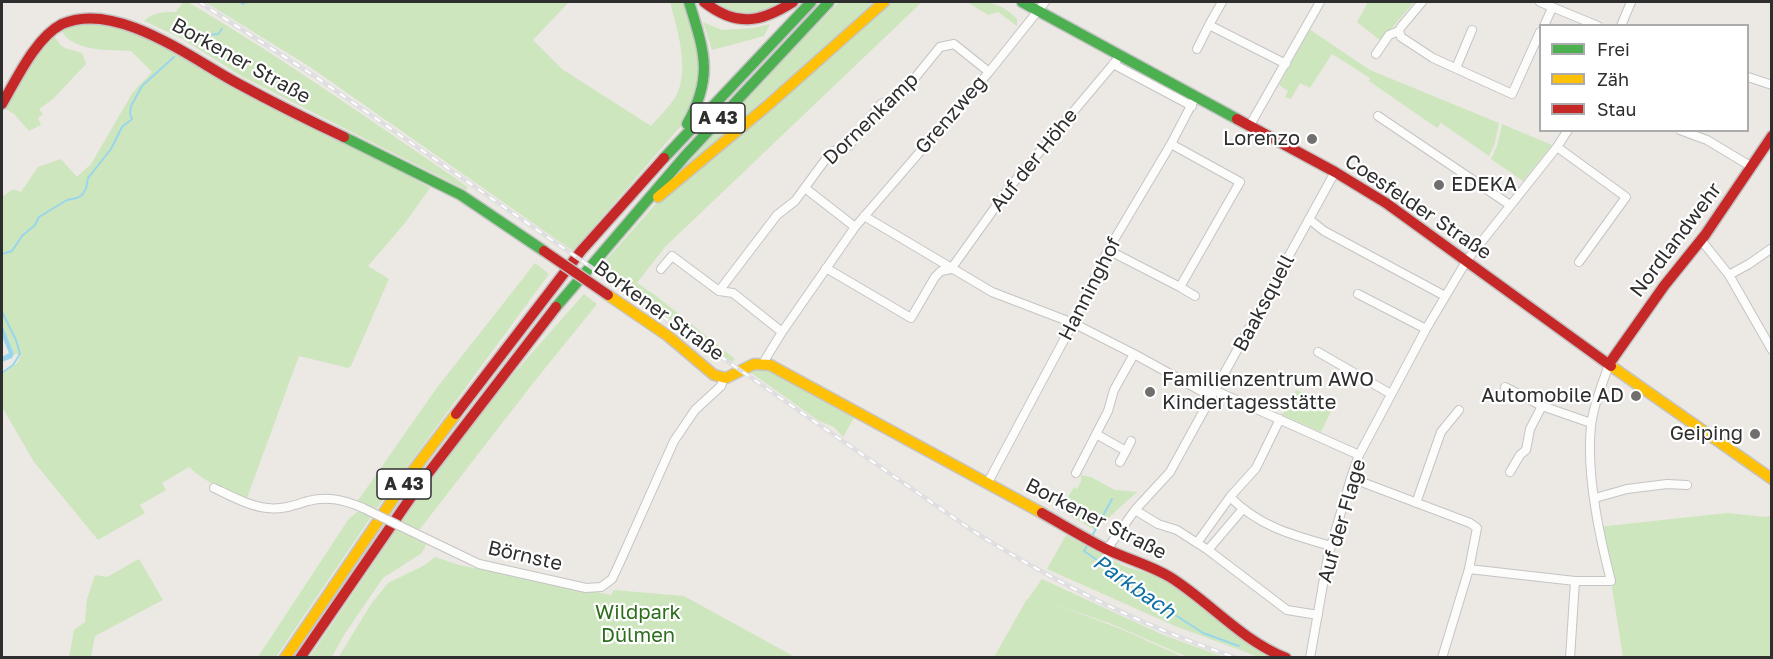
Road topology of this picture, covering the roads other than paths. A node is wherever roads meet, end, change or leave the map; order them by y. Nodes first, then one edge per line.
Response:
1 (689, 2) edge
2 (704, 2) edge
3 (793, 2) edge
4 (811, 2) edge
5 (829, 2) edge
6 (884, 2) edge
7 (1022, 2) edge
8 (1222, 2) edge
9 (1320, 2) edge
10 (1422, 2) edge
11 (1540, 2) edge
12 (1631, 2) edge
13 (1042, 6) edge
14 (1552, 8) junction
15 (1545, 24) edge
16 (1593, 24) edge
17 (1622, 24) edge
18 (1209, 25) junction
19 (1472, 30) dead end
20 (1399, 31) junction
21 (1539, 34) edge
22 (1197, 49) dead end
23 (1376, 54) dead end
24 (1121, 55) junction
25 (1113, 64) junction
26 (1286, 64) junction
27 (1456, 68) junction
28 (989, 72) junction
29 (1749, 77) edge
30 (1772, 85) edge
31 (1194, 101) junction
32 (2, 104) edge
33 (1378, 117) dead end
34 (1250, 125) junction
35 (1567, 132) edge
36 (1693, 133) edge
37 (1772, 136) edge
38 (1171, 144) junction
39 (1557, 147) junction
40 (1752, 167) junction
41 (656, 168) junction
42 (1335, 171) junction
43 (805, 189) junction
44 (1510, 205) junction
45 (864, 216) junction
46 (1309, 219) junction
47 (855, 227) junction
48 (612, 238) junction
49 (1701, 240) junction
50 (1772, 248) edge
51 (1108, 250) junction
52 (1467, 260) junction
53 (1579, 262) dead end
54 (826, 267) junction
55 (661, 269) dead end
56 (951, 269) junction
57 (1729, 275) junction
58 (1180, 287) junction
59 (719, 291) junction
60 (1358, 294) dead end
61 (1195, 296) dead end
62 (1445, 296) junction
63 (1073, 323) junction
64 (1426, 329) junction
65 (782, 332) junction
66 (1772, 350) edge
67 (1318, 352) dead end
68 (1134, 354) junction
69 (763, 363) junction
70 (1609, 364) junction
71 (724, 378) junction
72 (1505, 387) dead end
73 (1216, 391) junction
74 (1391, 394) junction
75 (1542, 406) junction
76 (1459, 410) dead end
77 (1280, 419) junction
78 (1591, 423) junction
79 (1096, 434) junction
80 (1131, 441) dead end
81 (1126, 451) junction
82 (1359, 455) junction
83 (1120, 462) dead end
84 (1510, 472) dead end
85 (1076, 473) dead end
86 (1350, 478) junction
87 (1772, 478) edge
88 (987, 484) junction
89 (1687, 485) dead end
90 (214, 488) dead end
91 (1230, 498) junction
92 (1595, 498) junction
93 (1416, 503) junction
94 (1135, 510) junction
95 (1242, 510) junction
96 (1197, 543) junction
97 (1331, 546) junction
98 (1107, 549) junction
99 (1208, 550) junction
100 (1469, 570) junction
101 (1575, 581) junction
102 (1318, 615) junction
103 (285, 657) edge
104 (300, 657) edge
105 (1286, 657) edge
106 (1310, 657) edge
107 (1442, 657) edge
108 (1570, 657) edge

1 - 41 main road
2 - 3 main road
4 - 41 main road, A 43
5 - 48 main road, A 43
6 - 48 main road
7 - 13 main road, Coesfelder Straße
8 - 18 street
9 - 26 street
10 - 20 street
11 - 14 street
12 - 17 street
13 - 24 main road, Coesfelder Straße
13 - 28 street, Grenzweg
14 - 15 street
14 - 16 street
18 - 22 street
18 - 26 street
19 - 27 street
20 - 23 street
20 - 27 street
21 - 27 street
24 - 25 street, Auf der Höhe
24 - 31 main road, Coesfelder Straße
25 - 31 street, Coesfelder Straße
25 - 56 street, Auf der Höhe
26 - 34 street
28 - 43 street, Dornenkamp
28 - 45 street, Grenzweg
29 - 30 street
31 - 34 main road, Coesfelder Straße
31 - 38 street, Hanninghof
32 - 71 main road, Borkener Straße, bridge
33 - 44 street
34 - 42 main road, Coesfelder Straße
35 - 39 street, Auf der Flage
36 - 40 street
37 - 40 main road, Nordlandwehr
38 - 51 street, Hanninghof
38 - 58 street
39 - 44 street, Auf der Flage
39 - 53 street
40 - 49 main road, Nordlandwehr
41 - 103 main road, A 43
42 - 46 street, Baaksquell
42 - 52 main road, Coesfelder Straße
43 - 47 street
43 - 59 street, Dornenkamp
44 - 52 street, Auf der Flage
45 - 47 street, Grenzweg
45 - 56 street
46 - 62 street
46 - 73 street, Baaksquell
47 - 54 street, Grenzweg
48 - 104 main road, A 43
49 - 57 street
49 - 70 main road, Nordlandwehr
50 - 57 street
51 - 58 street
51 - 63 street, Hanninghof
52 - 62 street, Auf der Flage
52 - 70 main road, Coesfelder Straße
54 - 56 street, Auf der Höhe
54 - 65 street, Grenzweg
55 - 59 street
56 - 63 street
57 - 66 street
58 - 61 street
59 - 65 street
60 - 64 street
62 - 64 street, Auf der Flage
63 - 68 street
63 - 88 street, Hanninghof
64 - 74 street, Auf der Flage
65 - 69 street, Grenzweg
67 - 74 street
68 - 73 street
68 - 79 street
69 - 71 main road, Borkener Straße
69 - 88 main road, Borkener Straße
70 - 78 street
70 - 87 main road, Coesfelder Straße
71 - 90 street, Börnste, bridge
72 - 75 street
73 - 77 street
73 - 94 street, Baaksquell
74 - 82 street, Auf der Flage
75 - 78 street
75 - 84 street
76 - 93 street
77 - 82 street
77 - 91 street
78 - 92 street
79 - 81 street
79 - 85 street
80 - 81 street
81 - 83 street
82 - 86 street, Auf der Flage
86 - 93 street
86 - 97 street, Auf der Flage
88 - 98 main road, Borkener Straße
89 - 92 street
91 - 95 street
91 - 96 street
92 - 101 street
93 - 100 street
94 - 96 street
94 - 98 street, Baaksquell
95 - 97 street
95 - 99 street
96 - 99 street
97 - 102 street, Auf der Flage
98 - 105 main road, Borkener Straße
99 - 102 street
100 - 101 street
100 - 107 street
101 - 108 street
102 - 106 street, Auf der Flage

